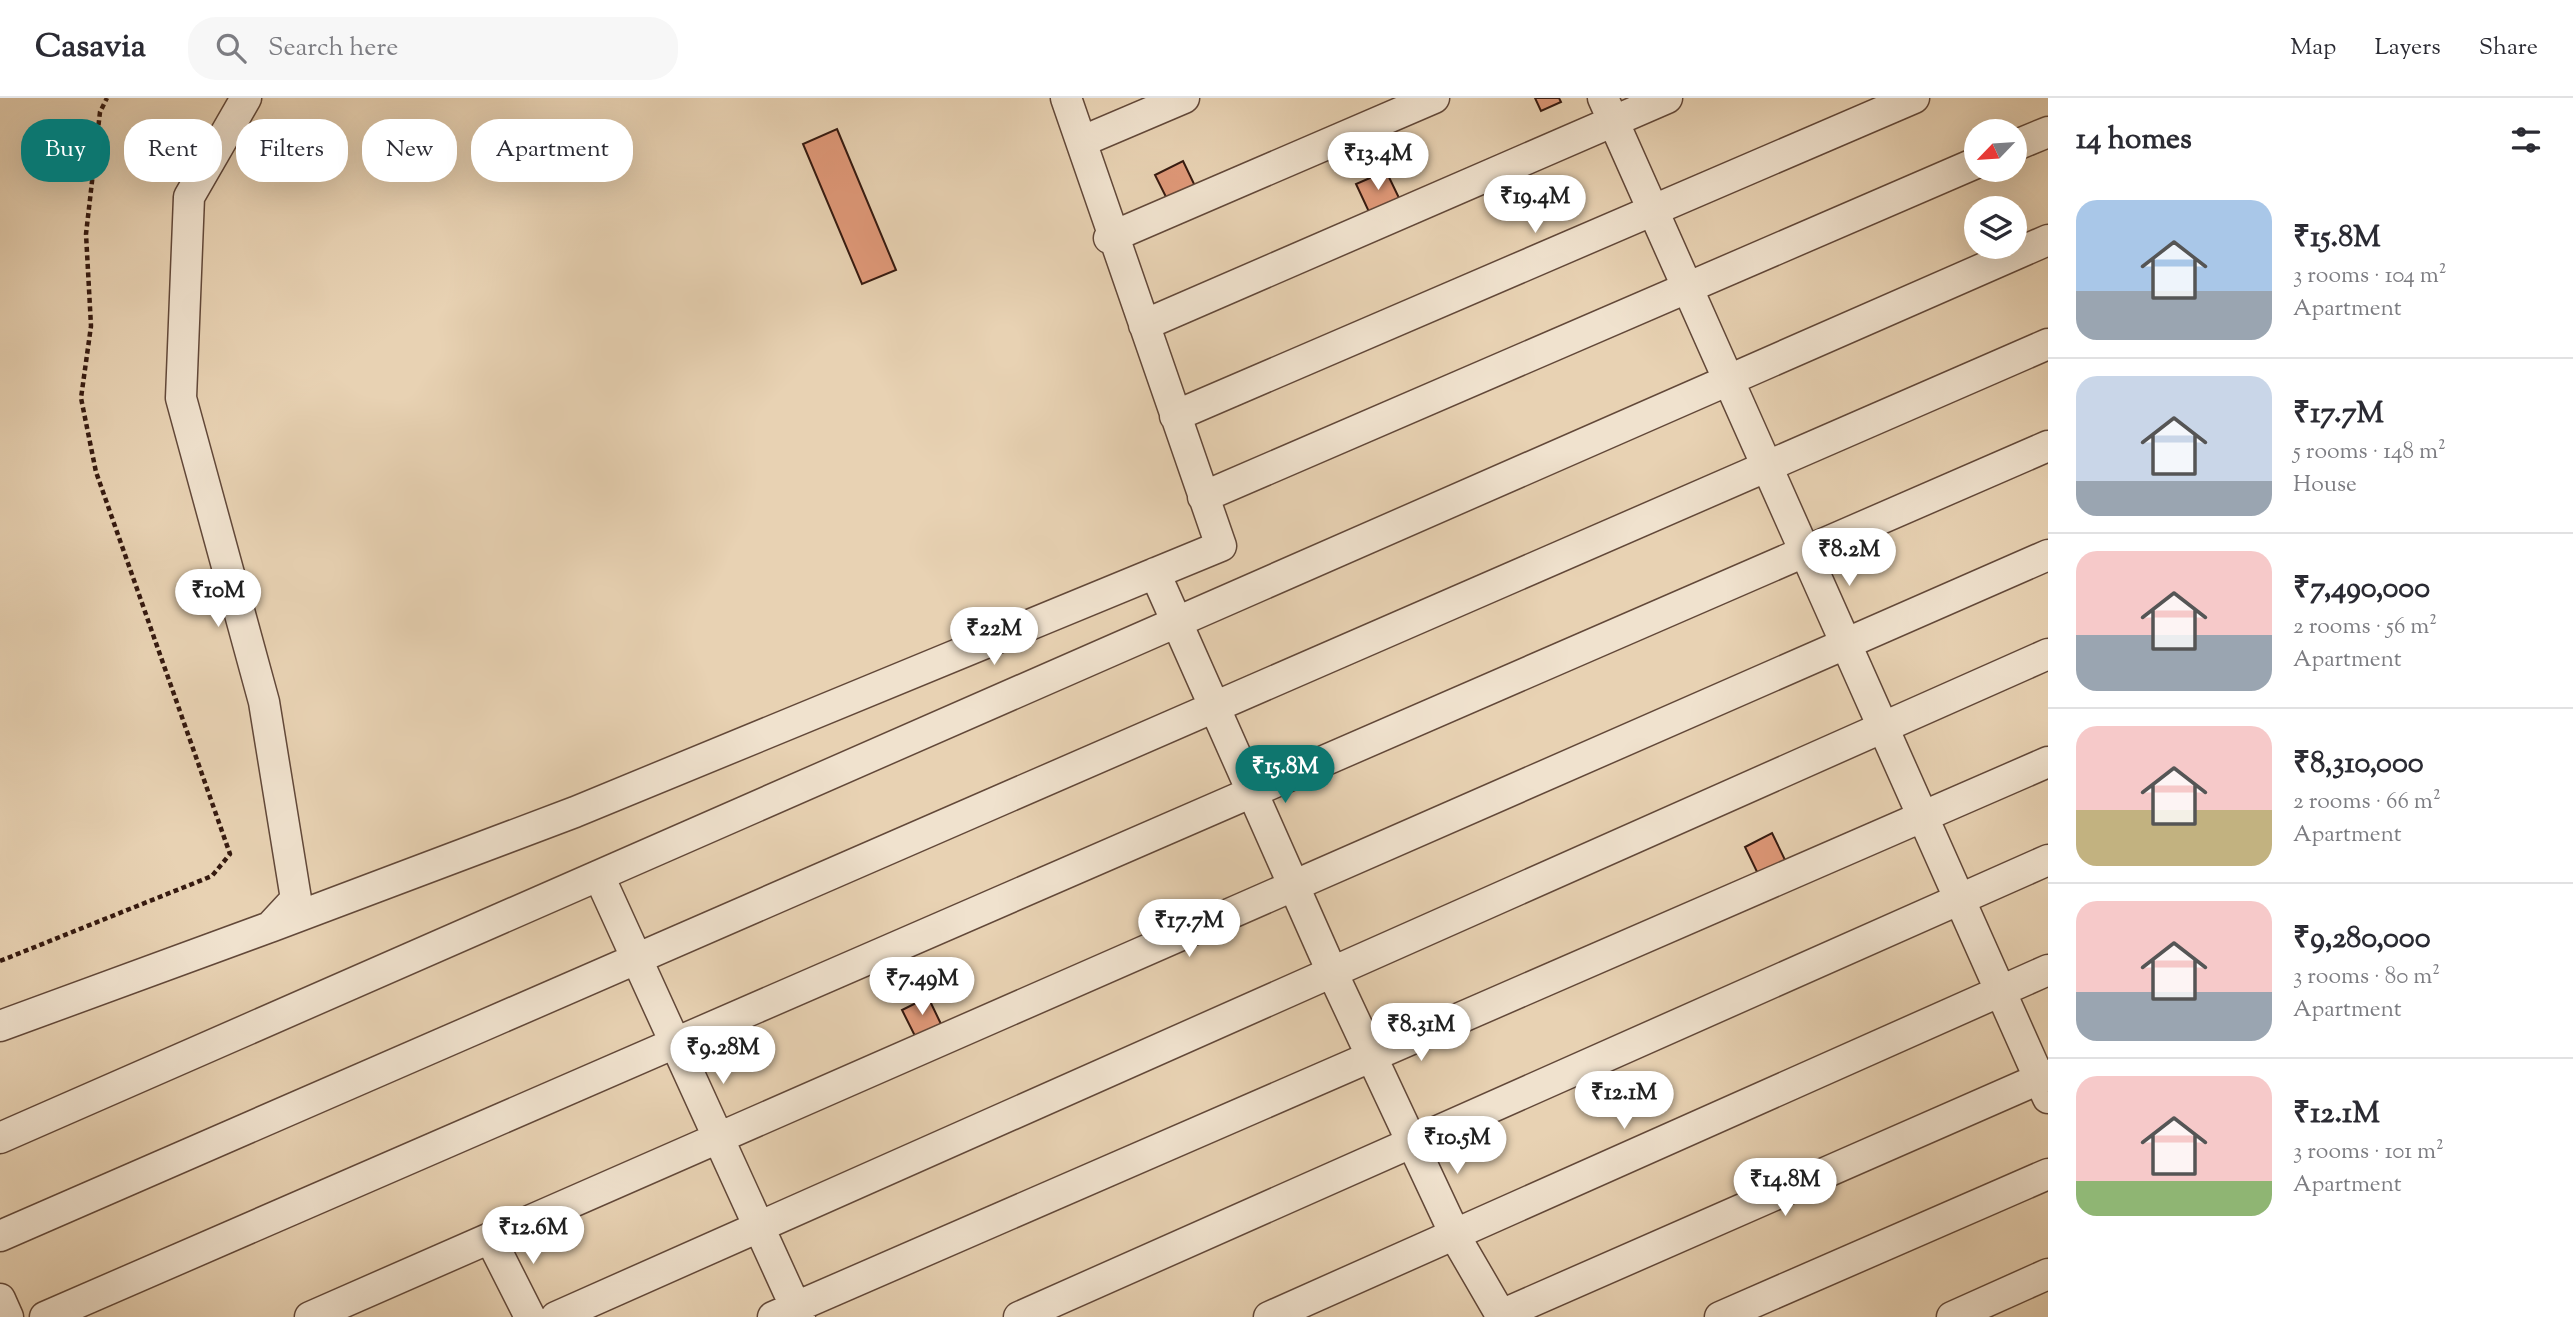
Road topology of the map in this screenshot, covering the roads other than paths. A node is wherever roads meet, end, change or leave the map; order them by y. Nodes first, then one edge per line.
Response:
1 (246, 98) edge
2 (1066, 98) edge
3 (1184, 98) edge
4 (1434, 98) edge
5 (1667, 98) edge
6 (1914, 98) edge
7 (1608, 110) edge
8 (2048, 132) edge
9 (1083, 141) junction
10 (2027, 141) edge
11 (1964, 168) edge
12 (1654, 212) junction
13 (1111, 237) junction
14 (2048, 240) edge
15 (1688, 288) junction
16 (1144, 325) junction
17 (2048, 344) edge
18 (1729, 380) junction
19 (1175, 416) junction
20 (2048, 446) edge
21 (1767, 466) junction
22 (1203, 497) junction
23 (1804, 551) junction
24 (2048, 555) edge
25 (1156, 573) junction
26 (1177, 623) junction
27 (1846, 644) junction
28 (2048, 654) edge
29 (1214, 707) junction
30 (1883, 727) junction
31 (2048, 762) edge
32 (1251, 791) junction
33 (1922, 817) junction
34 (2048, 860) edge
35 (599, 876) junction
36 (1293, 886) junction
37 (1960, 899) junction
38 (270, 926) junction
39 (637, 959) junction
40 (2048, 970) edge
41 (1332, 972) junction
42 (2000, 991) junction
43 (0, 1026) edge
44 (677, 1045) junction
45 (1373, 1056) junction
46 (2045, 1084) edge
47 (0, 1138) edge
48 (719, 1138) junction
49 (1412, 1142) junction
50 (2048, 1174) edge
51 (760, 1227) junction
52 (1455, 1234) junction
53 (0, 1236) edge
54 (490, 1238) junction
55 (2048, 1274) edge
56 (0, 1299) edge
57 (790, 1314) edge
58 (1502, 1316) edge
59 (8, 1317) edge
60 (45, 1317) edge
61 (310, 1317) edge
62 (530, 1317) edge
63 (556, 1317) edge
64 (1019, 1317) edge
65 (1269, 1317) edge
66 (1720, 1317) edge
67 (1952, 1317) edge

1 - 38 street
2 - 9 street
3 - 9 street
4 - 13 street
5 - 7 street
6 - 12 street
7 - 12 street
7 - 16 street
8 - 10 street
9 - 13 street
11 - 15 street
12 - 15 street
12 - 19 street
13 - 16 street
14 - 18 street
15 - 18 street
15 - 22 street
16 - 19 street
17 - 21 street
18 - 21 street
18 - 26 street
19 - 22 street
20 - 23 street
21 - 23 street
21 - 29 street
22 - 25 street
23 - 27 street
23 - 32 street
24 - 27 street
25 - 26 street
25 - 38 street
26 - 29 street
26 - 35 street
27 - 30 street
27 - 36 street
28 - 30 street
29 - 32 street
29 - 39 street
30 - 33 street
30 - 41 street
31 - 33 street
32 - 36 street
32 - 44 street
33 - 37 street
33 - 45 street
34 - 37 street
35 - 39 street
35 - 47 street
36 - 41 street
36 - 48 street
37 - 42 street
37 - 49 street
38 - 43 street
39 - 44 street
39 - 53 street
40 - 42 street
41 - 45 street
41 - 51 street
42 - 46 street
42 - 52 street
44 - 48 street
44 - 60 street
45 - 49 street
45 - 57 street
46 - 58 street
48 - 51 street
48 - 54 street
49 - 52 street
49 - 64 street
50 - 66 street
51 - 57 street
51 - 63 street
52 - 58 street
52 - 65 street
54 - 61 street
54 - 62 street
55 - 67 street
56 - 59 street

